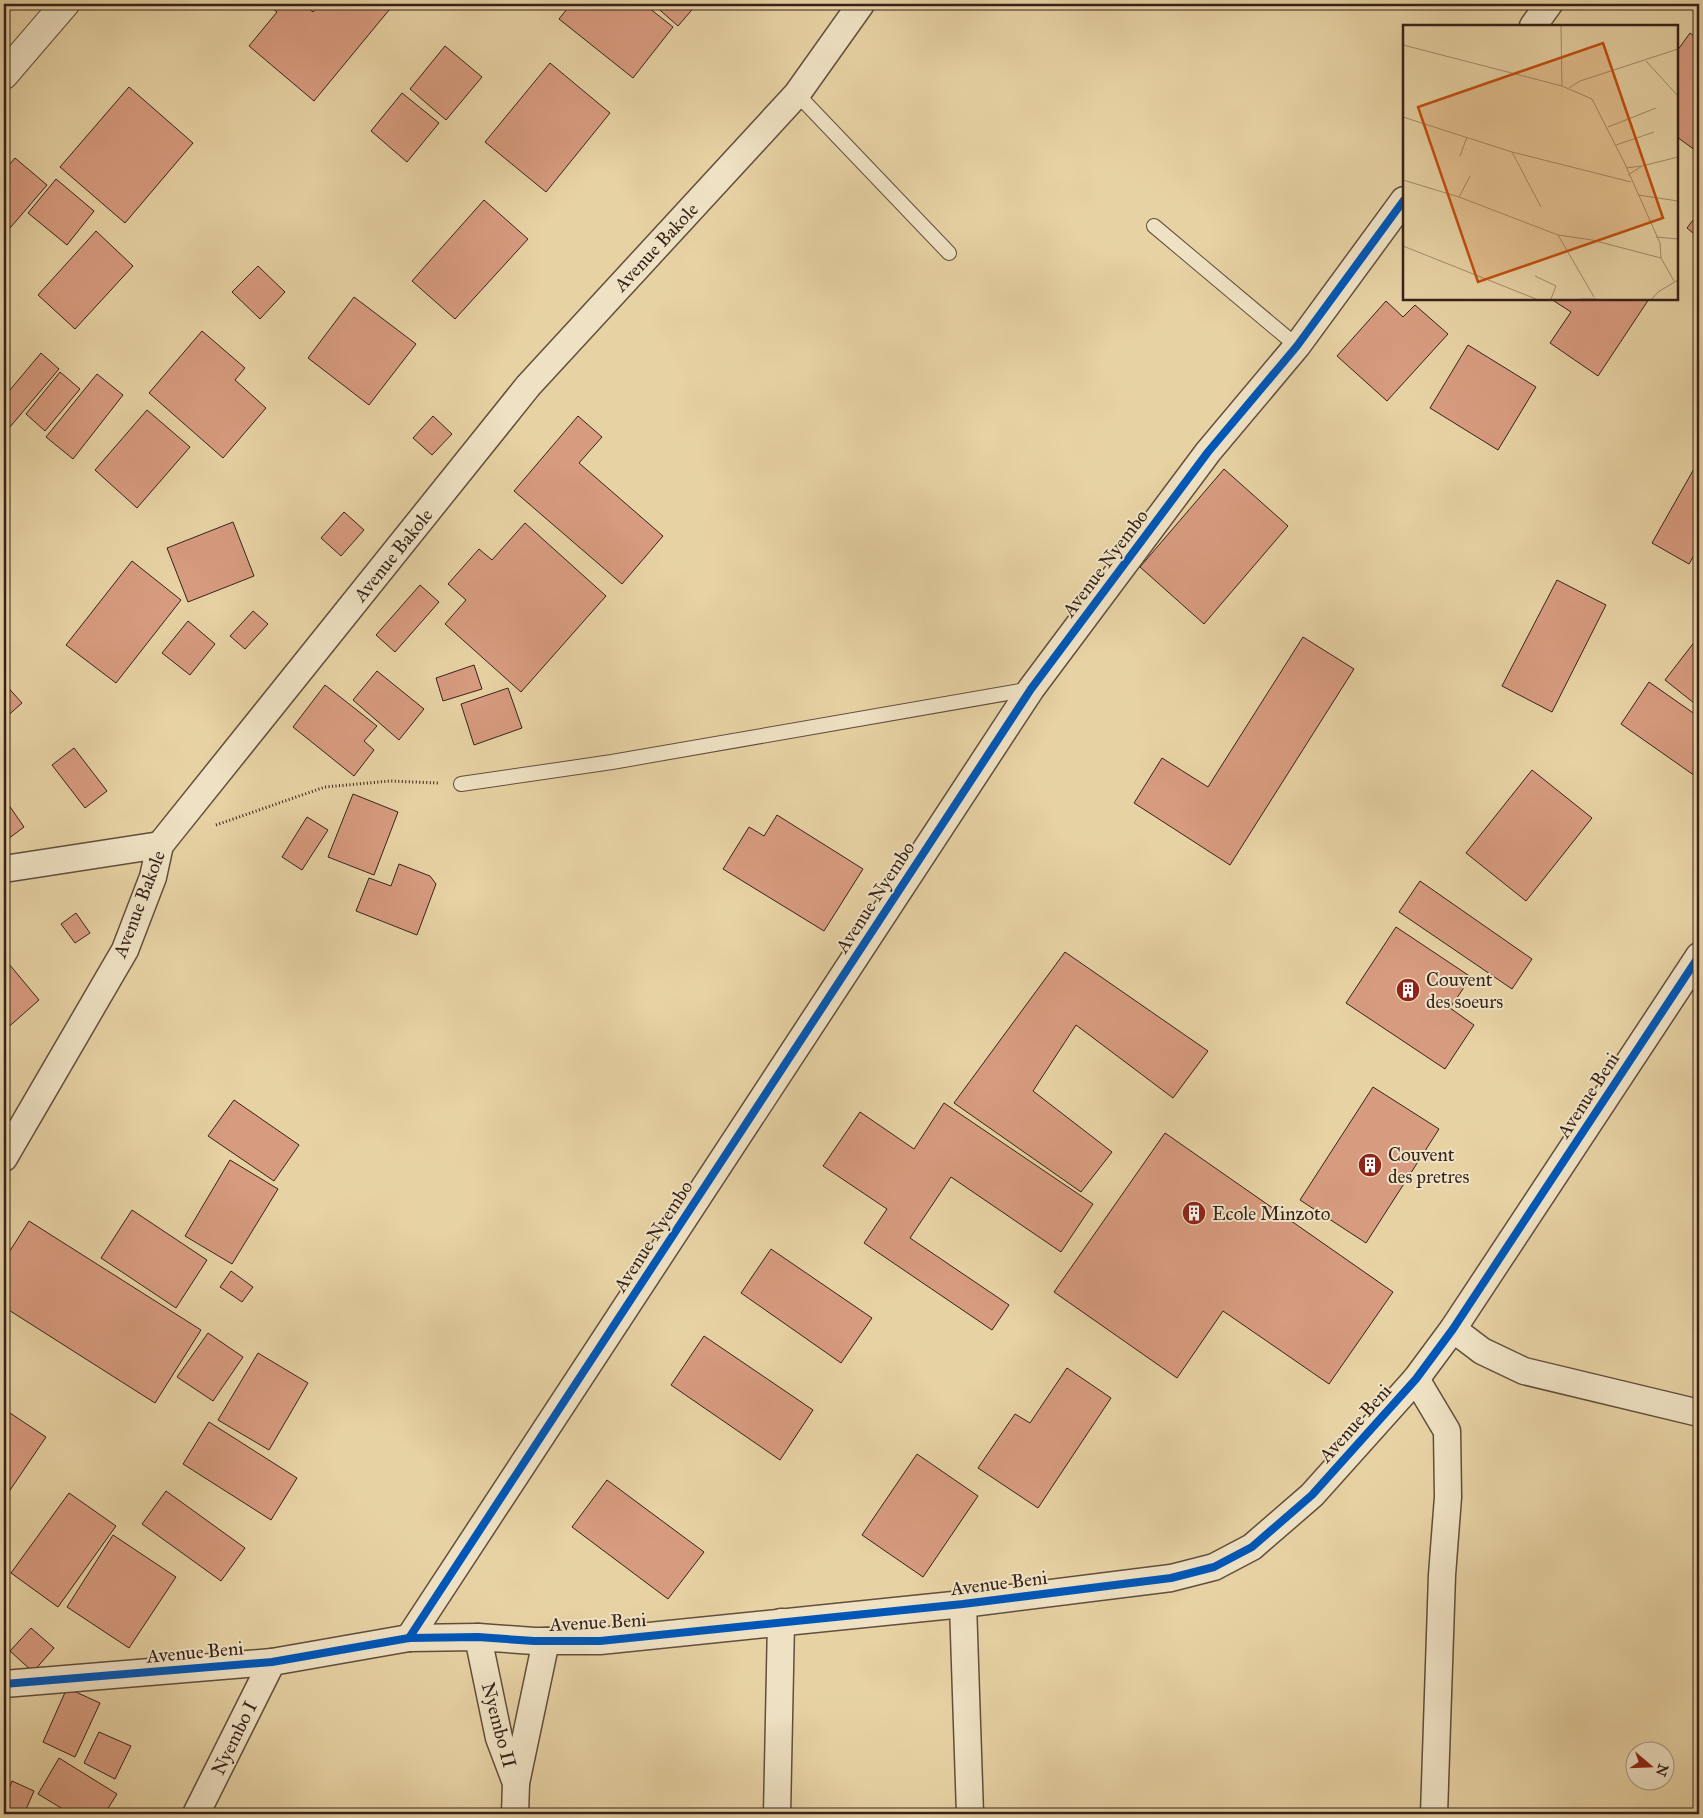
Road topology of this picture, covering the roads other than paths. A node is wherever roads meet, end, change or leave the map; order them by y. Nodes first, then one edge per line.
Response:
1 (65, 4) edge
2 (861, 4) edge
3 (1549, 4) edge
4 (1533, 25) edge
5 (4, 74) edge
6 (797, 94) junction
7 (1403, 201) edge
8 (1154, 226) dead end
9 (948, 253) dead end
10 (1297, 346) junction
11 (1030, 688) junction
12 (461, 784) road end
13 (160, 845) junction
14 (4, 869) edge
15 (1699, 956) edge
16 (4, 1158) edge
17 (1453, 1329) junction
18 (1416, 1379) junction
19 (1699, 1413) edge
20 (963, 1604) junction
21 (780, 1622) junction
22 (478, 1637) junction
23 (409, 1638) junction
24 (546, 1641) junction
25 (272, 1662) junction
26 (4, 1684) edge
27 (516, 1783) junction
28 (196, 1814) edge
29 (515, 1814) edge
30 (777, 1814) edge
31 (970, 1814) edge
32 (1434, 1814) edge

1 - 5 street
2 - 6 street, Avenue Bakole
3 - 4 street
6 - 9 lane
6 - 13 street, Avenue Bakole
7 - 10 street, Avenue Nyembo
8 - 10 lane
10 - 11 street, Avenue Nyembo
11 - 12 lane
11 - 23 street, Avenue Nyembo
13 - 14 street
13 - 16 street, Avenue Bakole
15 - 17 street, Avenue Beni
17 - 18 street, Avenue Beni
17 - 19 street
18 - 20 street, Avenue Beni
18 - 32 street
20 - 21 street, Avenue Beni
20 - 31 street
21 - 24 street, Avenue Beni
21 - 30 street
22 - 23 street, Avenue Beni
22 - 24 street, Avenue Beni
22 - 27 street, Nyembo II
23 - 25 street, Avenue Beni
24 - 27 street
25 - 26 street, Avenue Beni
25 - 28 street, Nyembo I
27 - 29 street, Nyembo II

